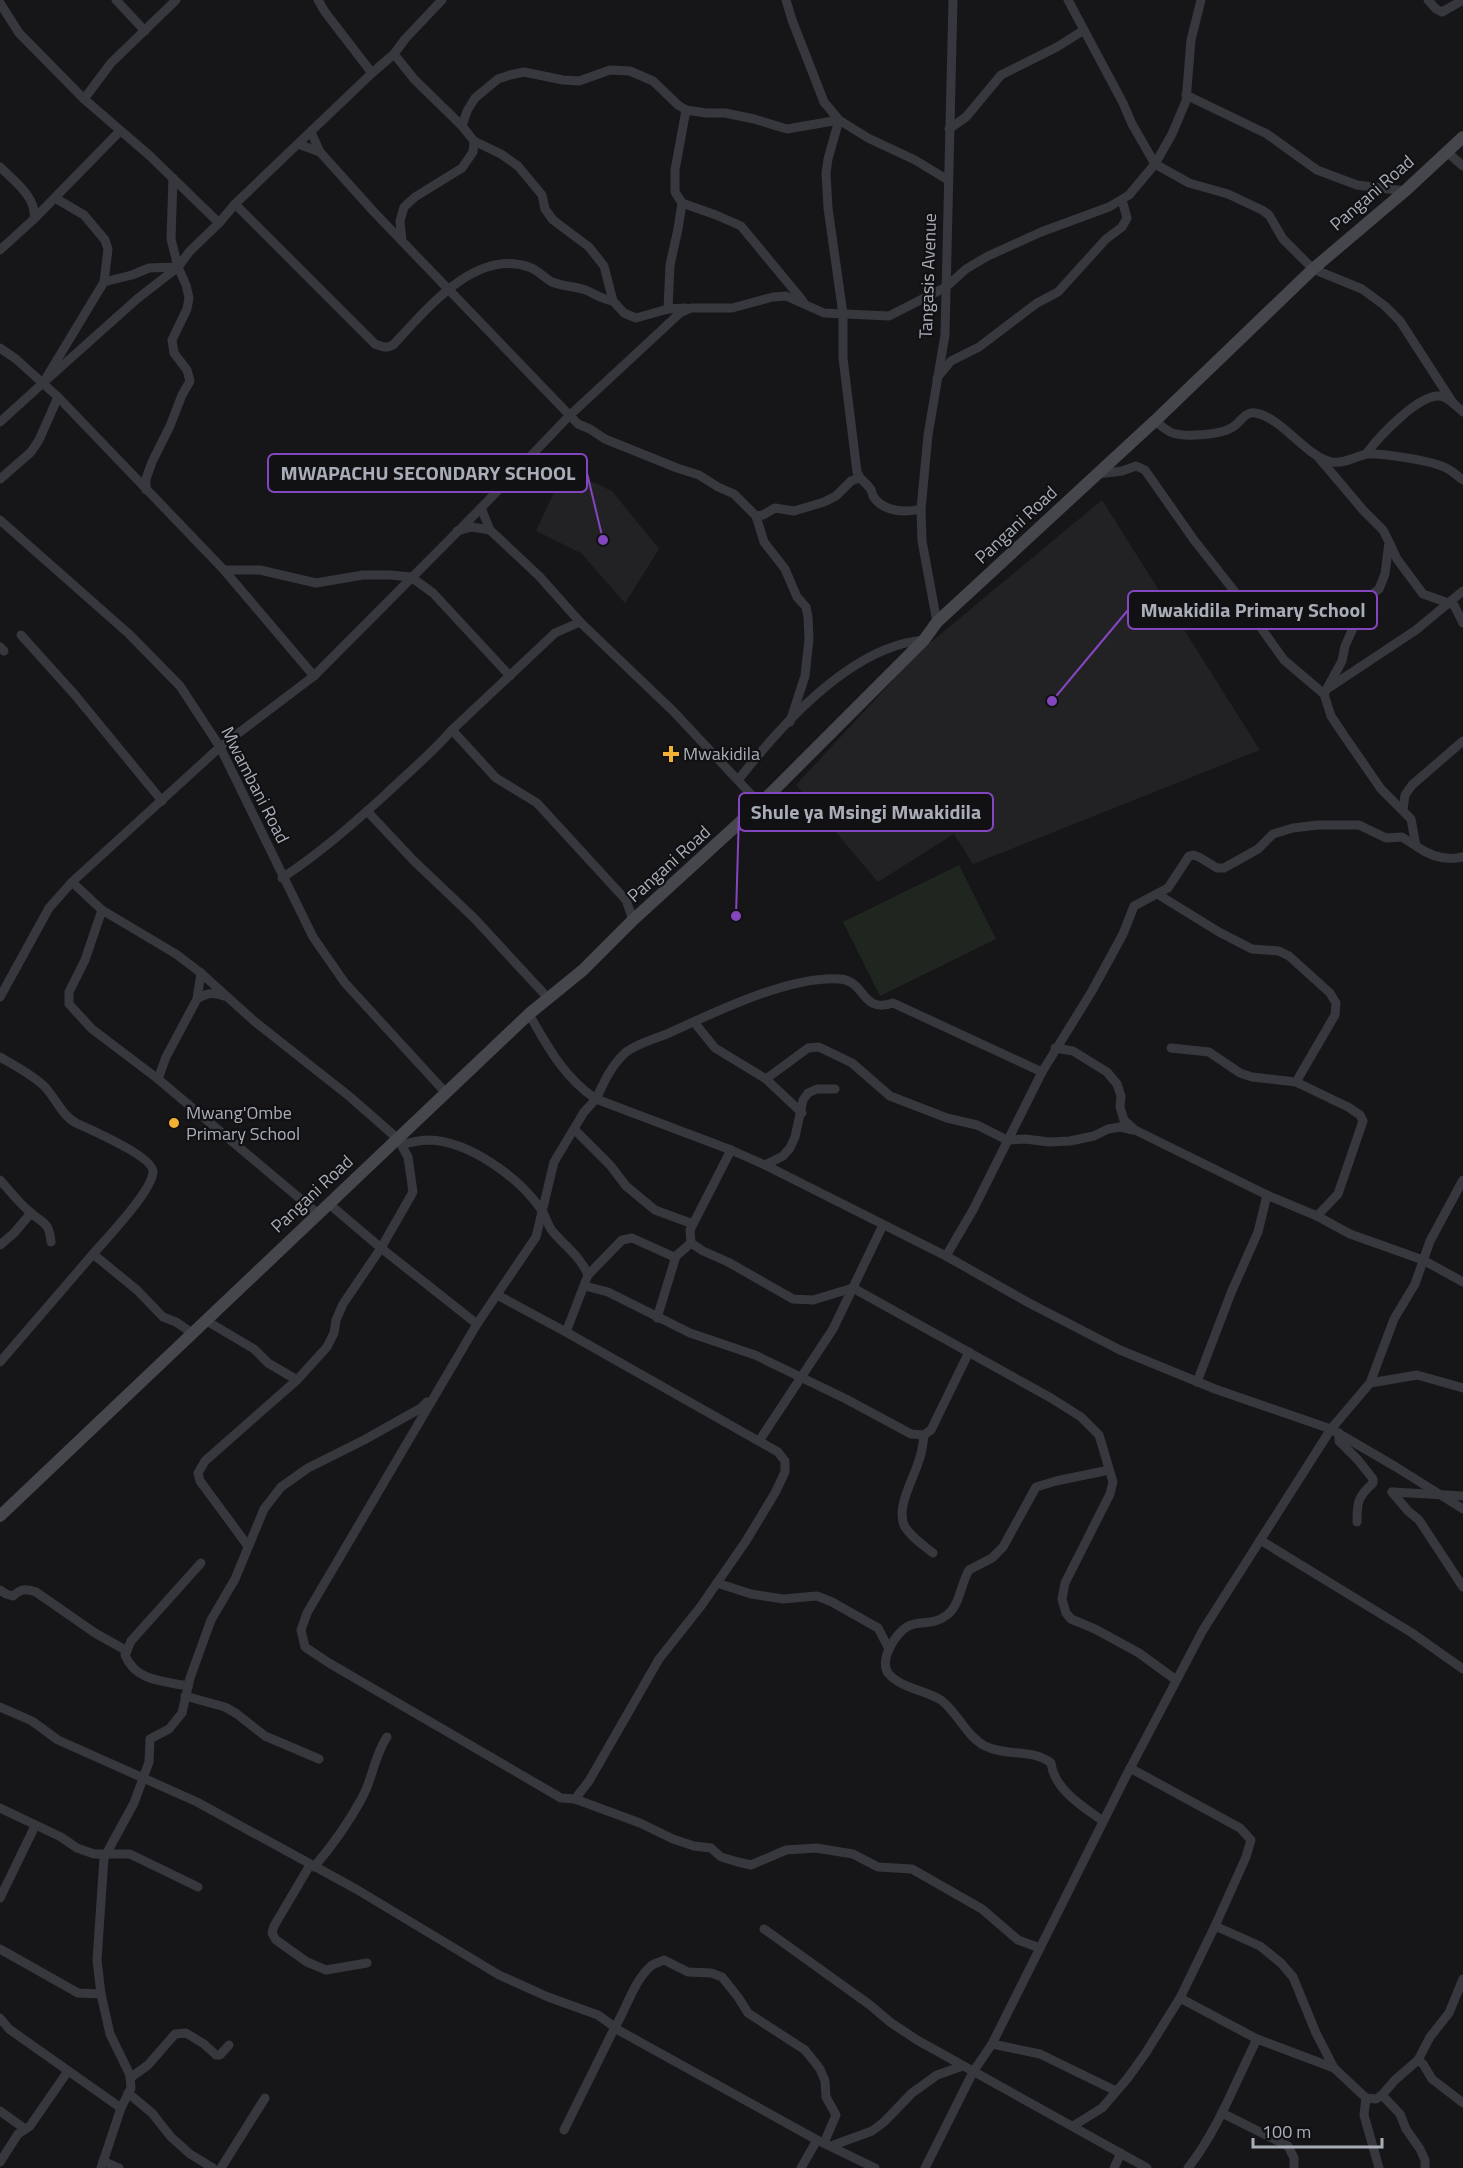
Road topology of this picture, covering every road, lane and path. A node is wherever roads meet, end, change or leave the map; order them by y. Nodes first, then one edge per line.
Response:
1 (116, 0) edge
2 (176, 0) edge
3 (318, 0) edge
4 (786, 0) edge
5 (953, 0) edge
6 (1068, 0) edge
7 (1428, 0) edge
8 (1463, 0) edge
9 (439, 1) edge
10 (1202, 1) edge
11 (0, 3) edge
12 (1084, 30) junction
13 (145, 31) junction
14 (394, 54) junction
15 (372, 73) junction
16 (1186, 95) junction
17 (84, 99) junction
18 (686, 110) junction
19 (839, 120) junction
20 (462, 126) junction
21 (949, 129) junction
22 (120, 131) junction
23 (311, 132) junction
24 (1463, 136) edge
25 (474, 141) junction
26 (298, 144) junction
27 (320, 152) junction
28 (1447, 152) junction
29 (1155, 164) junction
30 (1463, 166) edge
31 (0, 167) edge
32 (173, 178) junction
33 (948, 180) junction
34 (1405, 190) junction
35 (55, 198) junction
36 (1122, 200) junction
37 (682, 203) junction
38 (235, 204) junction
39 (34, 219) junction
40 (219, 223) junction
41 (402, 242) junction
42 (0, 250) edge
43 (178, 267) junction
44 (1313, 269) junction
45 (104, 282) junction
46 (946, 286) junction
47 (449, 290) junction
48 (613, 301) junction
49 (804, 303) junction
50 (691, 308) junction
51 (668, 309) junction
52 (843, 314) junction
53 (0, 348) edge
54 (936, 380) junction
55 (43, 383) junction
56 (58, 397) junction
57 (1453, 403) junction
58 (1463, 412) edge
59 (569, 416) junction
60 (1155, 421) junction
61 (0, 422) edge
62 (1366, 454) junction
63 (1318, 456) junction
64 (1097, 474) junction
65 (859, 478) junction
66 (0, 479) edge
67 (1463, 480) edge
68 (146, 490) junction
69 (481, 508) junction
70 (921, 509) junction
71 (756, 516) junction
72 (0, 520) edge
73 (490, 530) junction
74 (456, 531) junction
75 (1389, 542) junction
76 (224, 570) junction
77 (411, 577) junction
78 (1463, 591) edge
79 (1448, 603) junction
80 (580, 622) junction
81 (937, 622) junction
82 (1463, 623) edge
83 (21, 635) dead end
84 (924, 640) junction
85 (314, 676) junction
86 (510, 676) junction
87 (1326, 691) junction
88 (790, 722) junction
89 (452, 730) junction
90 (1463, 741) edge
91 (220, 747) junction
92 (739, 779) junction
93 (162, 801) junction
94 (760, 804) junction
95 (1403, 810) junction
96 (367, 811) junction
97 (1416, 846) junction
98 (1463, 857) edge
99 (282, 878) junction
100 (72, 882) junction
101 (1159, 895) junction
102 (102, 910) junction
103 (633, 921) junction
104 (201, 973) junction
105 (0, 997) edge
106 (226, 997) junction
107 (548, 998) junction
108 (197, 999) junction
109 (529, 1014) junction
110 (694, 1022) junction
111 (1055, 1048) junction
112 (1171, 1048) dead end
113 (0, 1057) edge
114 (1042, 1072) junction
115 (158, 1079) junction
116 (766, 1079) junction
117 (1296, 1082) junction
118 (835, 1089) dead end
119 (446, 1093) junction
120 (596, 1099) junction
121 (801, 1113) junction
122 (574, 1129) junction
123 (1135, 1130) junction
124 (1007, 1140) junction
125 (400, 1141) junction
126 (731, 1150) junction
127 (765, 1165) junction
128 (0, 1180) edge
129 (1463, 1180) edge
130 (1267, 1195) junction
131 (328, 1203) junction
132 (542, 1210) junction
133 (30, 1213) junction
134 (317, 1214) junction
135 (1317, 1216) junction
136 (693, 1224) junction
137 (883, 1225) junction
138 (51, 1242) dead end
139 (691, 1243) junction
140 (0, 1245) edge
141 (381, 1248) junction
142 (93, 1254) junction
143 (676, 1256) junction
144 (945, 1256) junction
145 (1423, 1260) junction
146 (588, 1275) junction
147 (1463, 1282) edge
148 (585, 1286) junction
149 (854, 1288) junction
150 (497, 1295) junction
151 (657, 1318) junction
152 (206, 1320) junction
153 (477, 1324) junction
154 (567, 1332) junction
155 (192, 1333) junction
156 (969, 1352) junction
157 (2, 1356) edge
158 (801, 1378) junction
159 (297, 1380) junction
160 (1197, 1382) junction
161 (1370, 1383) junction
162 (1463, 1388) edge
163 (436, 1394) junction
164 (1335, 1431) junction
165 (924, 1435) junction
166 (759, 1441) junction
167 (1109, 1470) junction
168 (1442, 1495) junction
169 (1463, 1496) edge
170 (1463, 1509) edge
171 (0, 1516) edge
172 (1357, 1522) dead end
173 (1260, 1540) junction
174 (248, 1546) junction
175 (933, 1553) dead end
176 (201, 1563) dead end
177 (717, 1583) junction
178 (1463, 1587) edge
179 (0, 1590) edge
180 (889, 1649) junction
181 (127, 1651) junction
182 (1463, 1668) edge
183 (1176, 1680) junction
184 (188, 1686) junction
185 (185, 1696) junction
186 (0, 1707) edge
187 (387, 1737) dead end
188 (319, 1759) dead end
189 (1130, 1768) junction
190 (143, 1777) junction
191 (575, 1799) junction
192 (0, 1808) edge
193 (1103, 1821) junction
194 (35, 1826) junction
195 (107, 1853) junction
196 (312, 1866) junction
197 (198, 1887) dead end
198 (0, 1898) edge
199 (1215, 1926) junction
200 (764, 1929) dead end
201 (1040, 1948) junction
202 (0, 1949) edge
203 (367, 1963) dead end
204 (1463, 1979) edge
205 (101, 1994) junction
206 (1180, 1998) junction
207 (0, 2018) edge
208 (615, 2027) junction
209 (1257, 2040) junction
210 (992, 2044) junction
211 (230, 2045) dead end
212 (1418, 2060) junction
213 (963, 2067) junction
214 (1334, 2068) junction
215 (68, 2071) junction
216 (973, 2072) junction
217 (130, 2078) junction
218 (1116, 2091) junction
219 (128, 2093) junction
220 (1382, 2096) junction
221 (265, 2098) dead end
222 (1366, 2098) junction
223 (1463, 2103) edge
224 (121, 2108) junction
225 (0, 2111) edge
226 (1222, 2113) junction
227 (1073, 2126) junction
228 (25, 2129) junction
229 (564, 2130) dead end
230 (824, 2143) junction
231 (1121, 2153) junction
232 (0, 2162) edge
233 (102, 2165) edge
234 (119, 2168) edge
235 (213, 2168) edge
236 (221, 2168) edge
237 (801, 2168) edge
238 (875, 2168) edge
239 (924, 2168) edge
240 (1114, 2168) edge
241 (1147, 2168) edge
242 (1188, 2168) edge
243 (1293, 2168) edge
244 (1378, 2168) edge
245 (1425, 2168) edge

1 - 13 street
2 - 13 street
3 - 15 street
4 - 19 street
5 - 21 street, Tangasis Avenue
6 - 12 street
7 - 8 street
9 - 14 street
10 - 16 street
11 - 17 street
12 - 21 street
12 - 29 street
13 - 17 street
14 - 15 street
14 - 20 street
15 - 23 street
16 - 29 street
16 - 34 street
17 - 22 street
18 - 19 street
18 - 20 street
18 - 37 street
19 - 33 street
19 - 52 street
20 - 25 street
21 - 33 street, Tangasis Avenue
22 - 32 street
22 - 35 street
23 - 26 street
23 - 27 street
24 - 28 main road, Pangani Road
25 - 41 street
25 - 48 street
26 - 27 street
26 - 38 street
27 - 41 street
28 - 30 street
28 - 34 main road, Pangani Road
29 - 36 street
29 - 44 street
31 - 39 street
32 - 40 street
32 - 43 street
33 - 46 street, Tangasis Avenue
34 - 44 main road, Pangani Road
35 - 39 street
35 - 45 street
36 - 46 street
36 - 54 street
37 - 49 street
37 - 51 street
38 - 40 street
38 - 47 street
39 - 42 street
40 - 43 street
41 - 47 street
43 - 45 street
43 - 55 street
43 - 68 street
44 - 57 street
44 - 60 main road, Pangani Road
45 - 55 street
46 - 52 street
46 - 54 street, Tangasis Avenue
47 - 48 street
47 - 59 street
48 - 51 street
49 - 50 street
49 - 52 street
50 - 51 street
50 - 59 street
52 - 65 street
53 - 55 street
54 - 70 street, Tangasis Avenue
55 - 56 street
55 - 61 street
56 - 66 street
56 - 68 street
57 - 58 street
57 - 62 street
59 - 69 street
59 - 71 street
60 - 63 street
60 - 64 main road, Pangani Road
62 - 63 street
62 - 67 street
63 - 75 street
64 - 81 main road, Pangani Road
64 - 87 street
65 - 70 street
65 - 71 street
68 - 76 street
69 - 73 street
69 - 74 street
70 - 81 street, Tangasis Avenue
71 - 88 street
72 - 91 street, Mwambani Road
73 - 74 street
73 - 80 street
74 - 77 street
75 - 79 street
75 - 87 street
76 - 77 street
76 - 85 street
77 - 85 street
77 - 86 street
78 - 79 street
79 - 82 street
79 - 87 street
80 - 86 street
80 - 92 street
81 - 84 main road, Pangani Road
83 - 93 street
84 - 88 street
84 - 94 main road, Pangani Road
85 - 91 street
86 - 89 street
87 - 95 street
88 - 92 street
89 - 96 street
89 - 103 street
90 - 95 street
91 - 93 street
91 - 99 street, Mwambani Road
92 - 94 street
93 - 100 street
94 - 103 main road, Pangani Road
95 - 97 street
96 - 99 street
96 - 107 street
97 - 98 street
97 - 101 street
99 - 119 street, Mwambani Road
100 - 102 street
100 - 105 street
101 - 111 street
101 - 117 street
102 - 104 street
102 - 115 street
103 - 107 main road, Pangani Road
104 - 106 street
104 - 108 street
106 - 108 street
106 - 125 street
107 - 109 main road, Pangani Road
108 - 115 street
109 - 119 main road, Pangani Road
109 - 120 street
110 - 114 street
110 - 116 street
110 - 120 street
111 - 114 street
111 - 123 street
112 - 117 street
113 - 142 street
114 - 124 street
115 - 134 street
116 - 121 street
116 - 124 street
117 - 135 street
118 - 121 street
119 - 125 main road, Pangani Road
120 - 122 street
120 - 126 street
121 - 127 street
122 - 132 street
122 - 136 street
123 - 124 street
123 - 130 street
124 - 144 street
125 - 131 main road, Pangani Road
125 - 132 street
125 - 141 street
126 - 127 street
126 - 136 street
127 - 137 street
128 - 133 street
129 - 145 street
130 - 135 street
130 - 160 street
131 - 134 main road, Pangani Road
131 - 141 street
132 - 146 street
132 - 150 street
133 - 138 street
133 - 140 street
134 - 152 main road, Pangani Road
135 - 145 street
136 - 139 street
137 - 144 street
137 - 149 street
139 - 143 street
139 - 149 street
141 - 153 street
141 - 159 street
142 - 155 street
142 - 157 street
143 - 146 street
143 - 151 street
144 - 160 street
145 - 147 street
145 - 161 street
146 - 148 street
148 - 151 street
148 - 154 street
149 - 156 street
149 - 158 street
150 - 153 street
150 - 154 street
151 - 158 street
152 - 155 main road, Pangani Road
152 - 159 street
153 - 163 street
154 - 166 street
155 - 171 main road, Pangani Road
156 - 165 street
156 - 167 street
158 - 165 street
158 - 166 street
159 - 174 street
160 - 164 street
161 - 162 street
161 - 164 street
163 - 174 street
163 - 191 street
164 - 168 street
164 - 172 street
164 - 173 street
165 - 175 street
166 - 177 street
167 - 180 street
167 - 183 street
168 - 169 street
168 - 170 street
168 - 178 street
173 - 182 street
173 - 183 street
174 - 184 street
176 - 181 street
177 - 180 street
177 - 191 street
179 - 181 street
180 - 193 street
181 - 184 street
183 - 189 street
184 - 185 street
185 - 188 street
185 - 190 street
186 - 190 street
187 - 196 street
189 - 193 street
189 - 199 street
190 - 195 street
190 - 196 street
191 - 201 street
192 - 194 street
193 - 201 street
194 - 195 street
194 - 198 street
195 - 197 street
195 - 205 street
196 - 203 street
196 - 208 street
199 - 206 street
199 - 214 street
200 - 213 street
201 - 210 street
202 - 205 street
204 - 212 street
205 - 217 street
206 - 209 street
206 - 218 street
207 - 215 street
208 - 229 street
208 - 230 street
208 - 230 street
209 - 214 street
209 - 226 street
210 - 216 street
210 - 218 street
211 - 217 street
212 - 220 street
212 - 223 street
213 - 216 street
213 - 230 street
214 - 222 street
215 - 224 street
215 - 228 street
216 - 227 street
216 - 239 street
217 - 219 street
218 - 227 street
219 - 224 street
219 - 235 street
220 - 222 street
220 - 245 street
221 - 236 street
222 - 244 street
224 - 233 street
225 - 228 street
226 - 242 street
226 - 243 street
227 - 231 street
228 - 232 street
230 - 237 street
230 - 238 street
231 - 240 street
231 - 241 street
233 - 234 street

